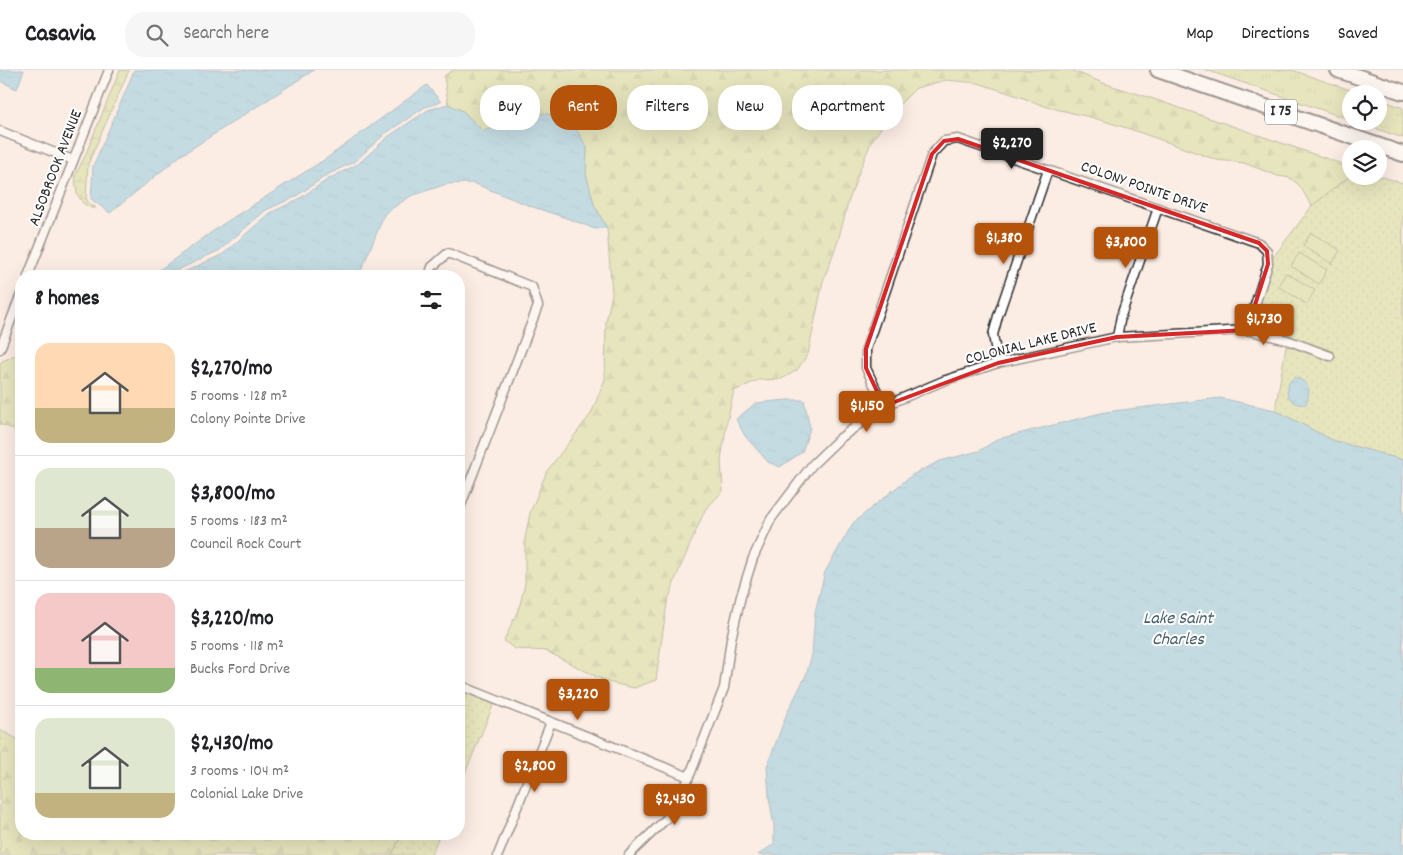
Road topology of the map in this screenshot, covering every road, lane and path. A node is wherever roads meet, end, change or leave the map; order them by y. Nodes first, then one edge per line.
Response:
1 (109, 70) edge
2 (1158, 70) edge
3 (1338, 70) edge
4 (1403, 92) edge
5 (0, 131) edge
6 (1403, 154) edge
7 (73, 160) junction
8 (1048, 170) junction
9 (1158, 208) junction
10 (30, 270) edge
11 (431, 270) edge
12 (15, 310) edge
13 (1247, 330) junction
14 (1117, 337) junction
15 (0, 349) edge
16 (1330, 356) dead end
17 (998, 363) junction
18 (884, 406) junction
19 (465, 495) edge
20 (465, 687) edge
21 (551, 722) junction
22 (690, 777) junction
23 (498, 855) edge
24 (630, 855) edge

1 - 7 street, ALSOBROOK AVENUE
2 - 6 highway, I 75
3 - 4 highway
5 - 7 street
7 - 10 street, ALSOBROOK AVENUE
8 - 9 street, COLONY POINTE DRIVE
8 - 17 street
8 - 18 street, COLONY POINTE DRIVE
9 - 13 street, COLONY POINTE DRIVE
9 - 14 street
11 - 19 street
12 - 15 street
13 - 14 street, COLONIAL LAKE DRIVE
13 - 16 street, COLONIAL LAKE DRIVE
14 - 17 street, COLONIAL LAKE DRIVE
17 - 18 street, COLONIAL LAKE DRIVE
18 - 22 street, COLONIAL LAKE DRIVE
20 - 21 street
21 - 22 street
21 - 23 street
22 - 24 street, COLONIAL LAKE DRIVE

